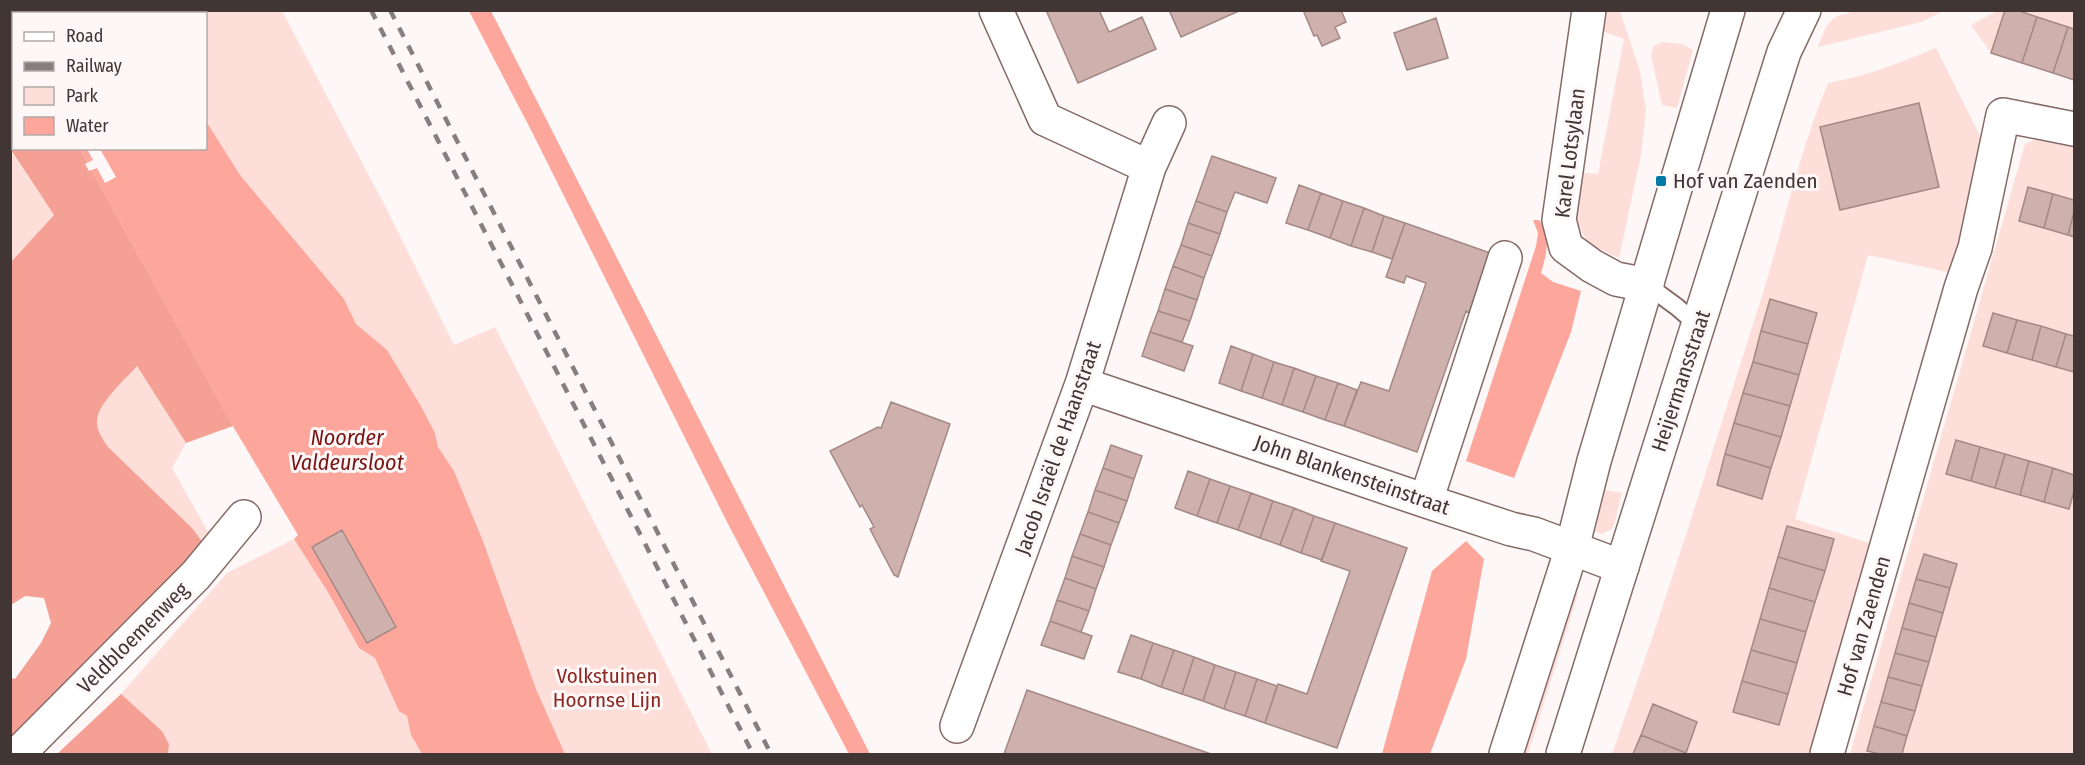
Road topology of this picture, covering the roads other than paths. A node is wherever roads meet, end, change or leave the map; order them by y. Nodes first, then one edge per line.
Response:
1 (996, 10) edge
2 (1728, 10) edge
3 (1804, 10) edge
4 (1585, 12) edge
5 (1169, 123) dead end
6 (2074, 129) edge
7 (1149, 167) junction
8 (1505, 258) dead end
9 (1647, 285) junction
10 (1699, 326) junction
11 (1082, 384) junction
12 (1426, 501) junction
13 (244, 517) dead end
14 (1572, 548) junction
15 (1622, 567) junction
16 (957, 726) dead end
17 (18, 754) edge
18 (1506, 754) edge
19 (1563, 754) edge
20 (1827, 754) edge

1 - 7 street
2 - 9 street
3 - 10 street, Heijermansstraat
4 - 9 street, Karel Lotsylaan
5 - 7 street, Jacob Israël de Haanstraat
6 - 20 street, Hof van Zaenden
7 - 11 street, Jacob Israël de Haanstraat
8 - 12 street
9 - 10 lane, Karel Lotsylaan
9 - 14 street
10 - 15 street, Heijermansstraat
11 - 12 street, John Blankensteinstraat
11 - 16 street, Jacob Israël de Haanstraat
12 - 14 street, John Blankensteinstraat
13 - 17 street, Veldbloemenweg
14 - 15 street, John Blankensteinstraat
14 - 18 street
15 - 19 street, Heijermansstraat

